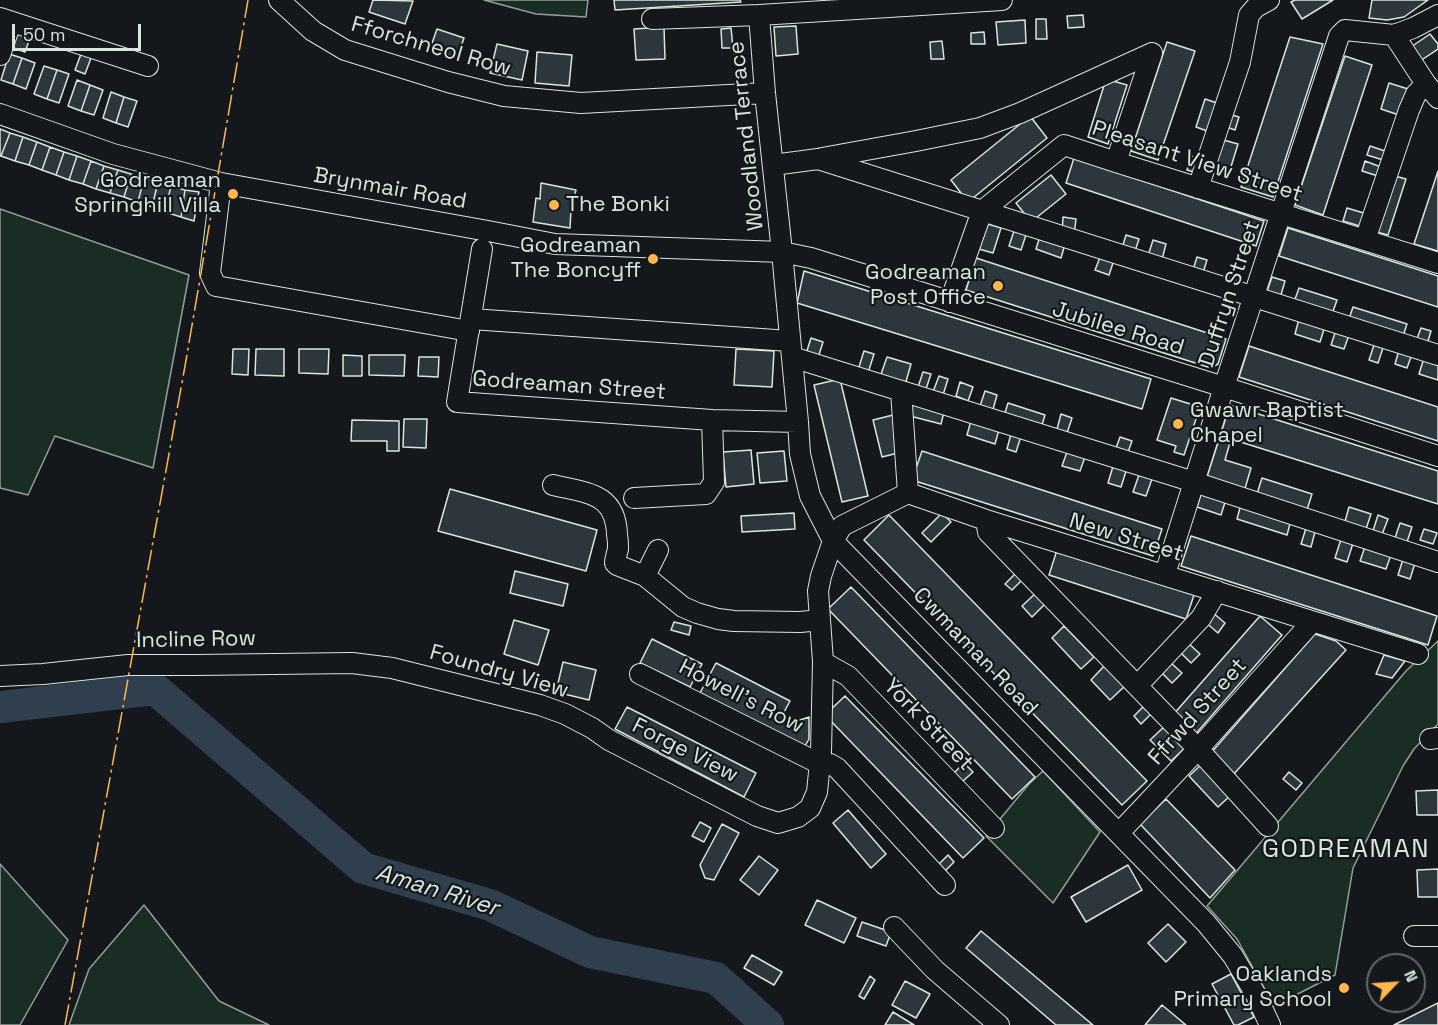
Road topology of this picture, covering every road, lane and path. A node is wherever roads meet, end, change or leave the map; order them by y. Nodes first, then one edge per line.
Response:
1 (279, 0) edge
2 (1002, 0) edge
3 (1269, 0) edge
4 (754, 10) edge
5 (1438, 15) edge
6 (6, 20) edge
7 (652, 20) dead end
8 (1394, 35) junction
9 (0, 55) edge
10 (148, 66) dead end
11 (1432, 91) edge
12 (765, 93) junction
13 (0, 114) edge
14 (818, 159) junction
15 (1116, 162) junction
16 (773, 165) junction
17 (221, 183) junction
18 (1198, 188) junction
19 (982, 211) junction
20 (1281, 214) junction
21 (1365, 240) junction
22 (482, 249) dead end
23 (782, 252) junction
24 (1438, 263) edge
25 (1254, 297) junction
26 (950, 302) junction
27 (470, 325) junction
28 (791, 349) junction
29 (1438, 355) edge
30 (1224, 387) junction
31 (901, 391) junction
32 (712, 420) junction
33 (798, 422) junction
34 (1438, 456) edge
35 (1194, 482) junction
36 (553, 486) dead end
37 (908, 493) junction
38 (634, 498) dead end
39 (986, 520) junction
40 (833, 541) junction
41 (658, 550) dead end
42 (1438, 562) edge
43 (1165, 574) junction
44 (645, 576) junction
45 (1217, 591) junction
46 (820, 620) junction
47 (1312, 622) junction
48 (1418, 654) dead end
49 (823, 662) junction
50 (392, 668) joint
51 (640, 674) dead end
52 (0, 676) edge
53 (1137, 686) junction
54 (592, 728) joint
55 (1198, 749) junction
56 (820, 764) junction
57 (1268, 826) dead end
58 (994, 828) dead end
59 (1119, 833) junction
60 (945, 885) dead end
61 (894, 927) dead end
62 (1414, 936) dead end
63 (1438, 936) edge
64 (999, 1025) edge
65 (1270, 1025) edge

1 - 12 street, Fforchneol Row
2 - 4 street, Woodland Terrace
3 - 18 street
4 - 7 street, Woodland Terrace
4 - 12 street, Woodland Terrace
5 - 8 street
6 - 9 street
6 - 10 street
8 - 11 street
8 - 20 street, Duffryn Street
11 - 21 street
12 - 16 street, Woodland Terrace
13 - 17 street, Brynmair Road
14 - 15 street
14 - 16 street
14 - 19 street
15 - 18 street, Pleasant View Street
15 - 19 street, Pleasant View Street
16 - 23 street, Woodland Terrace
17 - 23 street, Brynmair Road
17 - 27 street
18 - 20 street, Pleasant View Street
19 - 25 street
19 - 26 street
20 - 21 street, Pleasant View Street
20 - 25 street, Duffryn Street
21 - 24 street, Pleasant View Street
22 - 27 street, Godreaman Street
23 - 26 street, Jubilee Road
23 - 28 street, Cwmaman Road
25 - 29 street
25 - 30 street, Duffryn Street
26 - 30 street, Jubilee Road
27 - 28 street
27 - 32 street, Godreaman Street
28 - 31 street
28 - 33 street, Cwmaman Road
30 - 34 street, Jubilee Road
30 - 35 street, Duffryn Street
31 - 35 street
31 - 37 street
32 - 33 street, Godreaman Street
32 - 38 street
33 - 40 street, Cwmaman Road
35 - 42 street
35 - 43 street, Duffryn Street
36 - 44 street
37 - 39 street, New Street
37 - 40 street
39 - 43 street, New Street
39 - 53 street
40 - 46 street
40 - 59 street, Cwmaman Road
41 - 44 street
43 - 45 street, New Street
44 - 46 street
45 - 47 street, New Street
45 - 53 street
46 - 49 street
47 - 48 street, New Street
47 - 55 street, Ffrwd Street
49 - 56 street
49 - 58 street, York Street
50 - 52 street, Incline Row
50 - 54 street, Foundry View
51 - 56 street, Howell's Row
53 - 55 street
54 - 56 street, Forge View
55 - 57 street
55 - 59 street, Ffrwd Street
56 - 60 street, Howell's Row
59 - 65 street, Cwmaman Road
61 - 64 street
62 - 63 street

